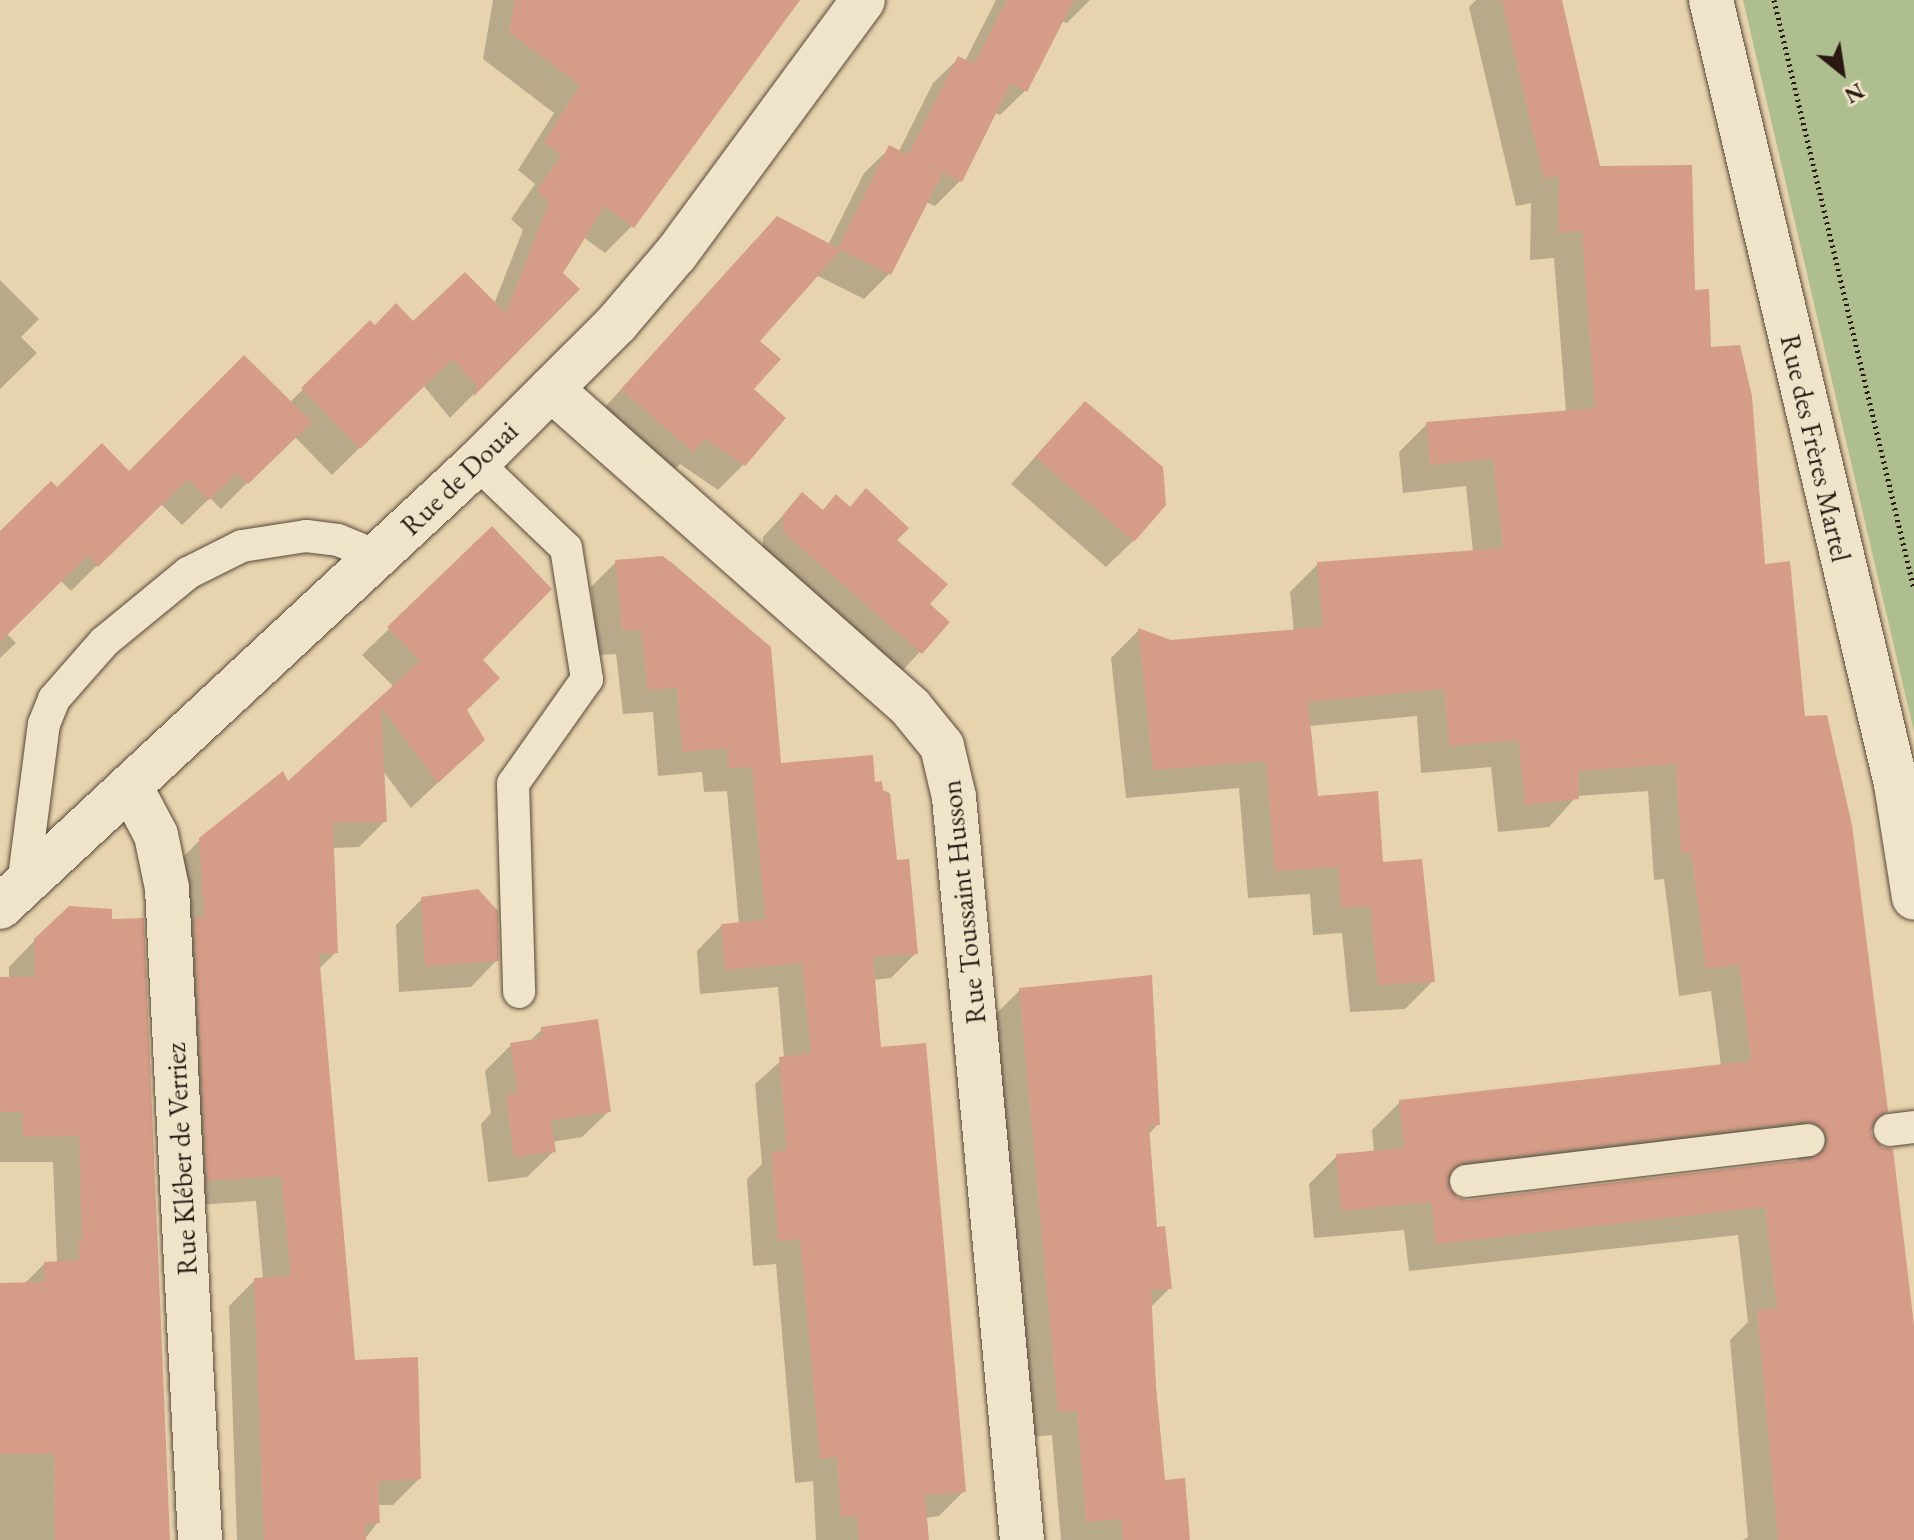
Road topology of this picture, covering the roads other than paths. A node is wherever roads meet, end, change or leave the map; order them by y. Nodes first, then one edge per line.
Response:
1 (863, 0) edge
2 (1711, 0) edge
3 (551, 389) junction
4 (477, 463) junction
5 (377, 556) junction
6 (130, 786) junction
7 (12, 896) edge
8 (1914, 898) edge
9 (519, 992) dead end
10 (1809, 1140) dead end
11 (1466, 1181) dead end
12 (200, 1540) edge
13 (1022, 1540) edge

1 - 3 street, Rue de Douai
2 - 8 street, Rue des Frères Martel
3 - 4 street, Rue de Douai
3 - 13 street, Rue Toussaint Husson
4 - 5 street, Rue de Douai
4 - 9 lane
5 - 6 street, Rue de Douai
5 - 7 lane
6 - 7 street, Rue de Douai
6 - 12 street, Rue Kléber de Verriez
10 - 11 lane

